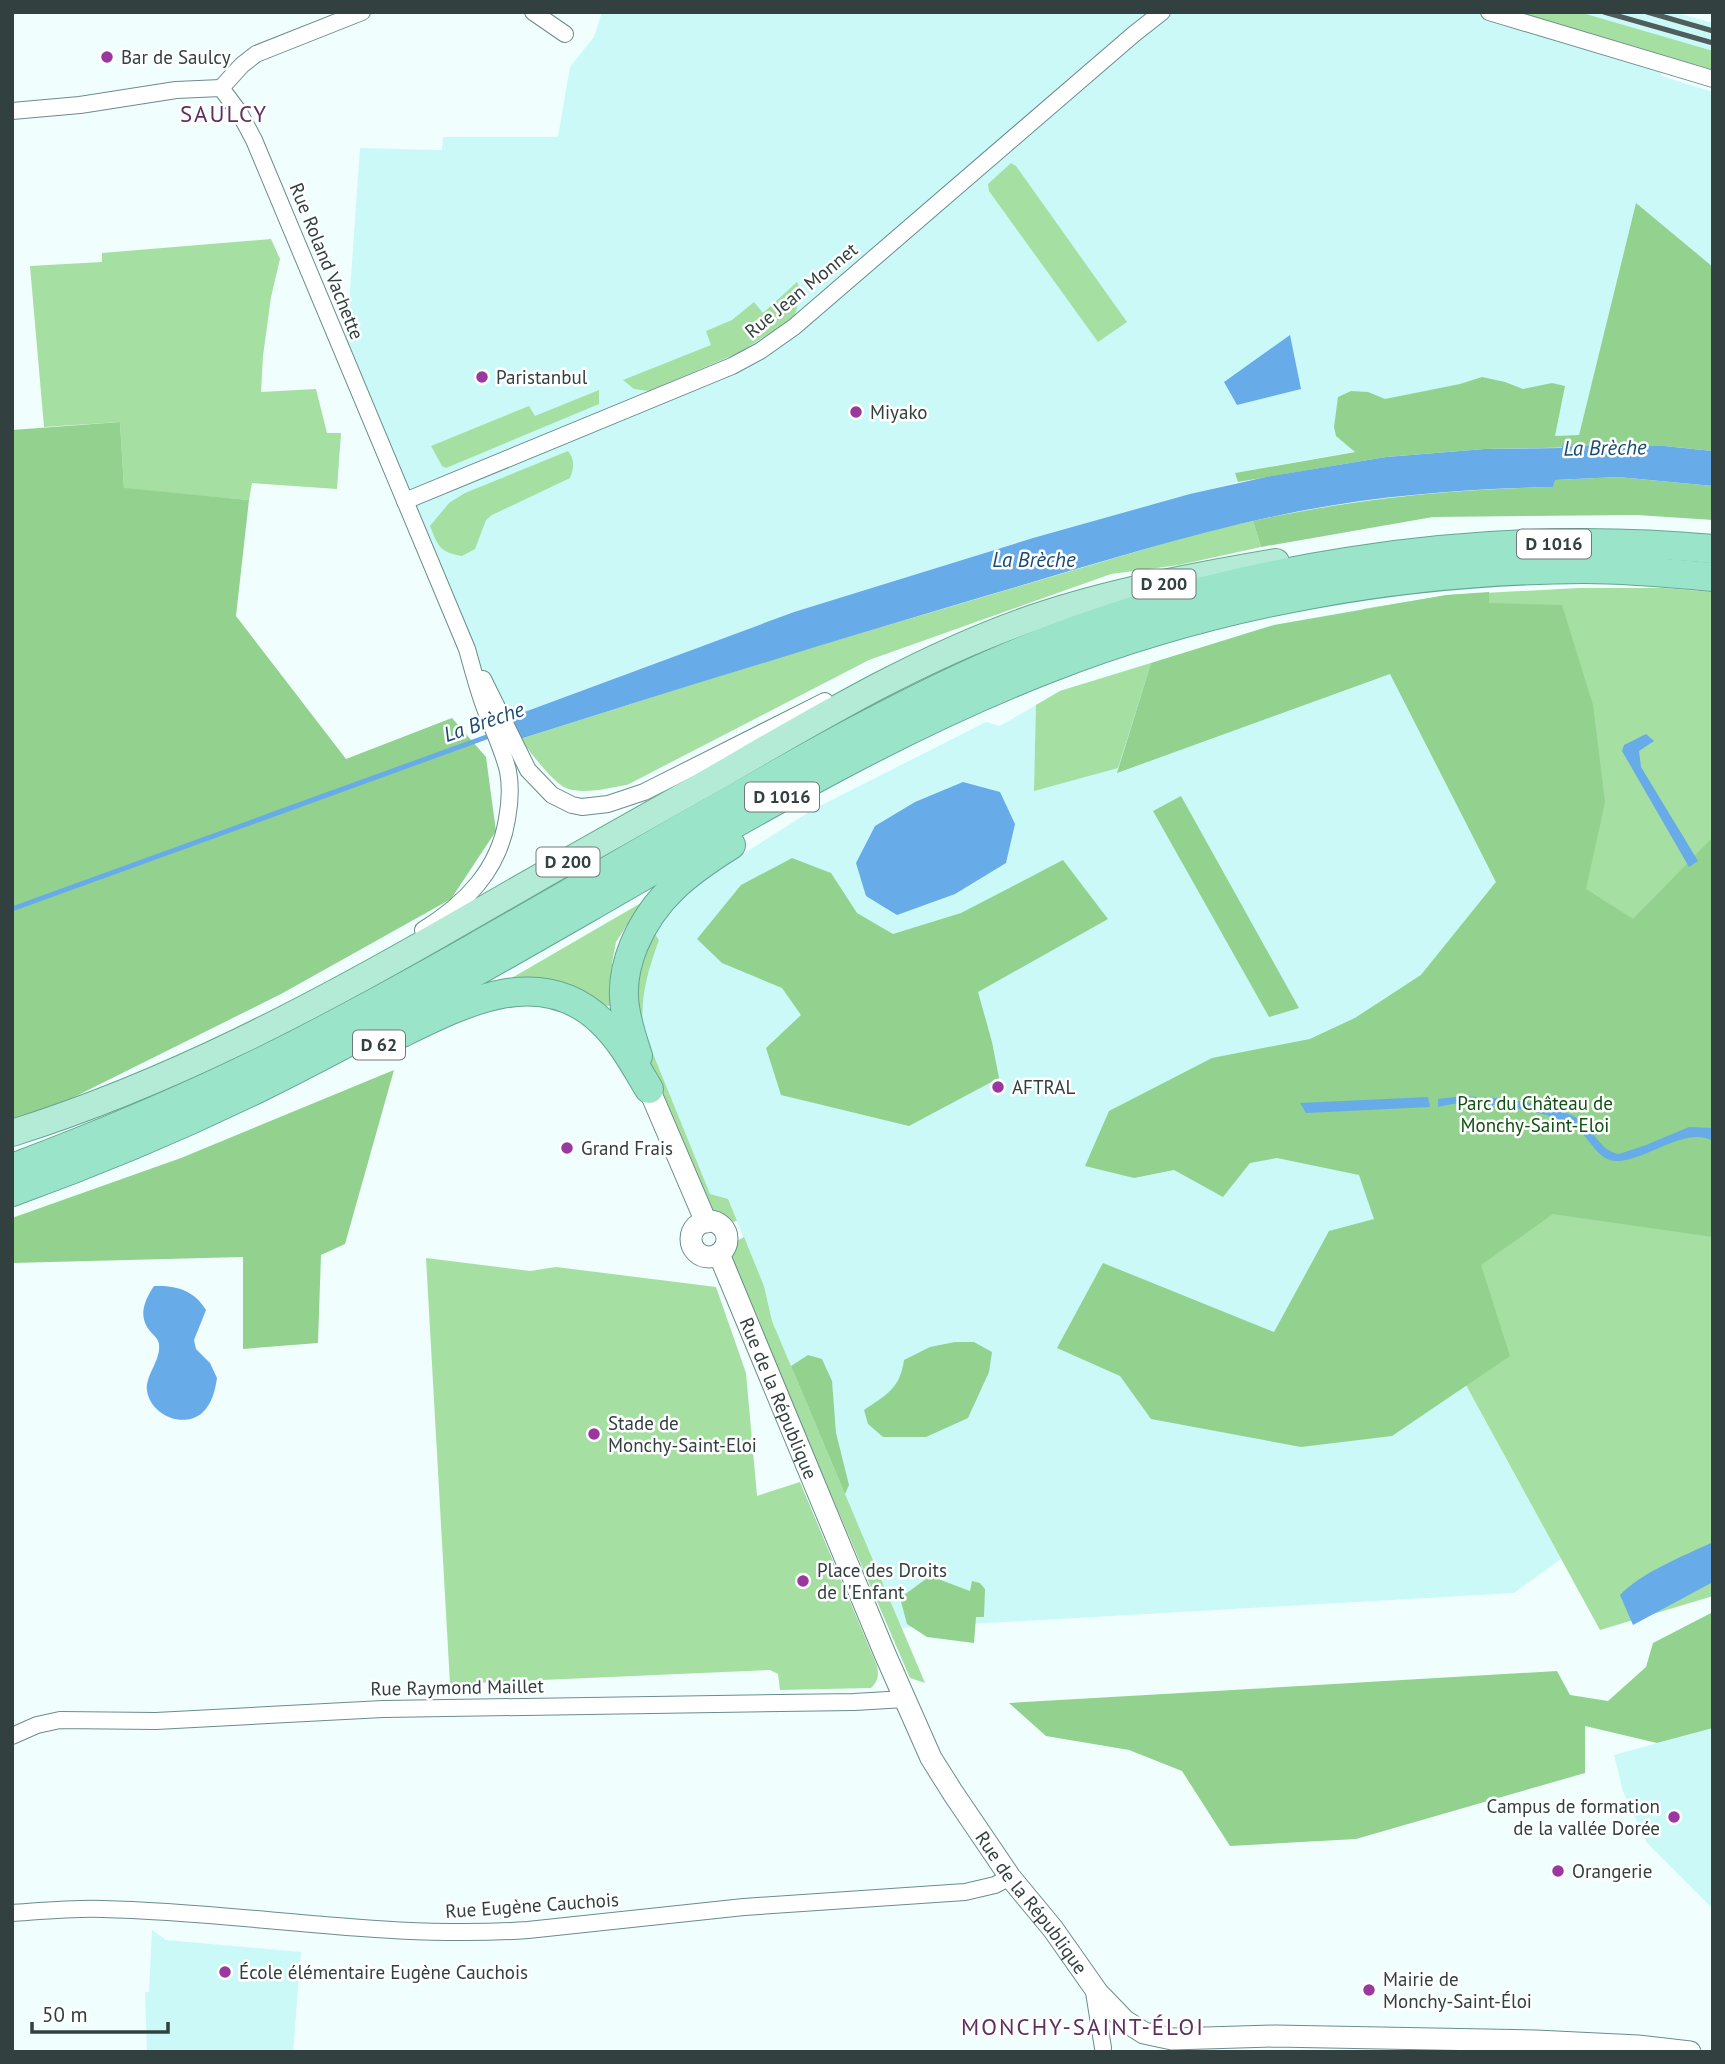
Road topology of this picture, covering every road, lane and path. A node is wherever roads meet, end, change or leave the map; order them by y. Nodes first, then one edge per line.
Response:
1 (362, 12) edge
2 (533, 12) edge
3 (1162, 12) edge
4 (1489, 12) edge
5 (565, 34) dead end
6 (1713, 79) edge
7 (221, 88) junction
8 (12, 111) edge
9 (405, 500) junction
10 (1713, 549) edge
11 (1396, 556) junction
12 (1713, 577) edge
13 (941, 657) junction
14 (988, 693) junction
15 (510, 752) junction
16 (218, 1051) junction
17 (649, 1089) junction
18 (12, 1133) edge
19 (79, 1167) junction
20 (12, 1168) edge
21 (12, 1192) edge
22 (905, 1699) junction
23 (12, 1736) edge
24 (1010, 1877) junction
25 (12, 1913) edge
26 (1093, 1986) junction
27 (1125, 2021) junction
28 (1103, 2050) edge
29 (1690, 2052) edge

1 - 7 street
2 - 5 street
3 - 9 street, Rue Jean Monnet
4 - 6 street
7 - 8 street
7 - 9 street, Rue Roland Vachette
9 - 15 street, Rue Roland Vachette
10 - 11 highway, D 1016
11 - 13 main road, D 200
11 - 20 highway, D 1016
12 - 14 highway, D 1016
13 - 15 street
13 - 16 main road, D 200
14 - 17 highway, D 62
14 - 19 highway, D 1016
15 - 16 street
16 - 18 main road, D 200
17 - 19 highway, D 62
17 - 22 street, Rue de la République / D 62
19 - 21 highway, D 1016
22 - 23 street, Rue Raymond Maillet
22 - 24 street, Rue de la République
24 - 25 street, Rue Eugène Cauchois
24 - 26 street, Rue de la République
26 - 27 street, Rue de la République
26 - 28 street
27 - 28 street
27 - 29 street, Rue de la République

